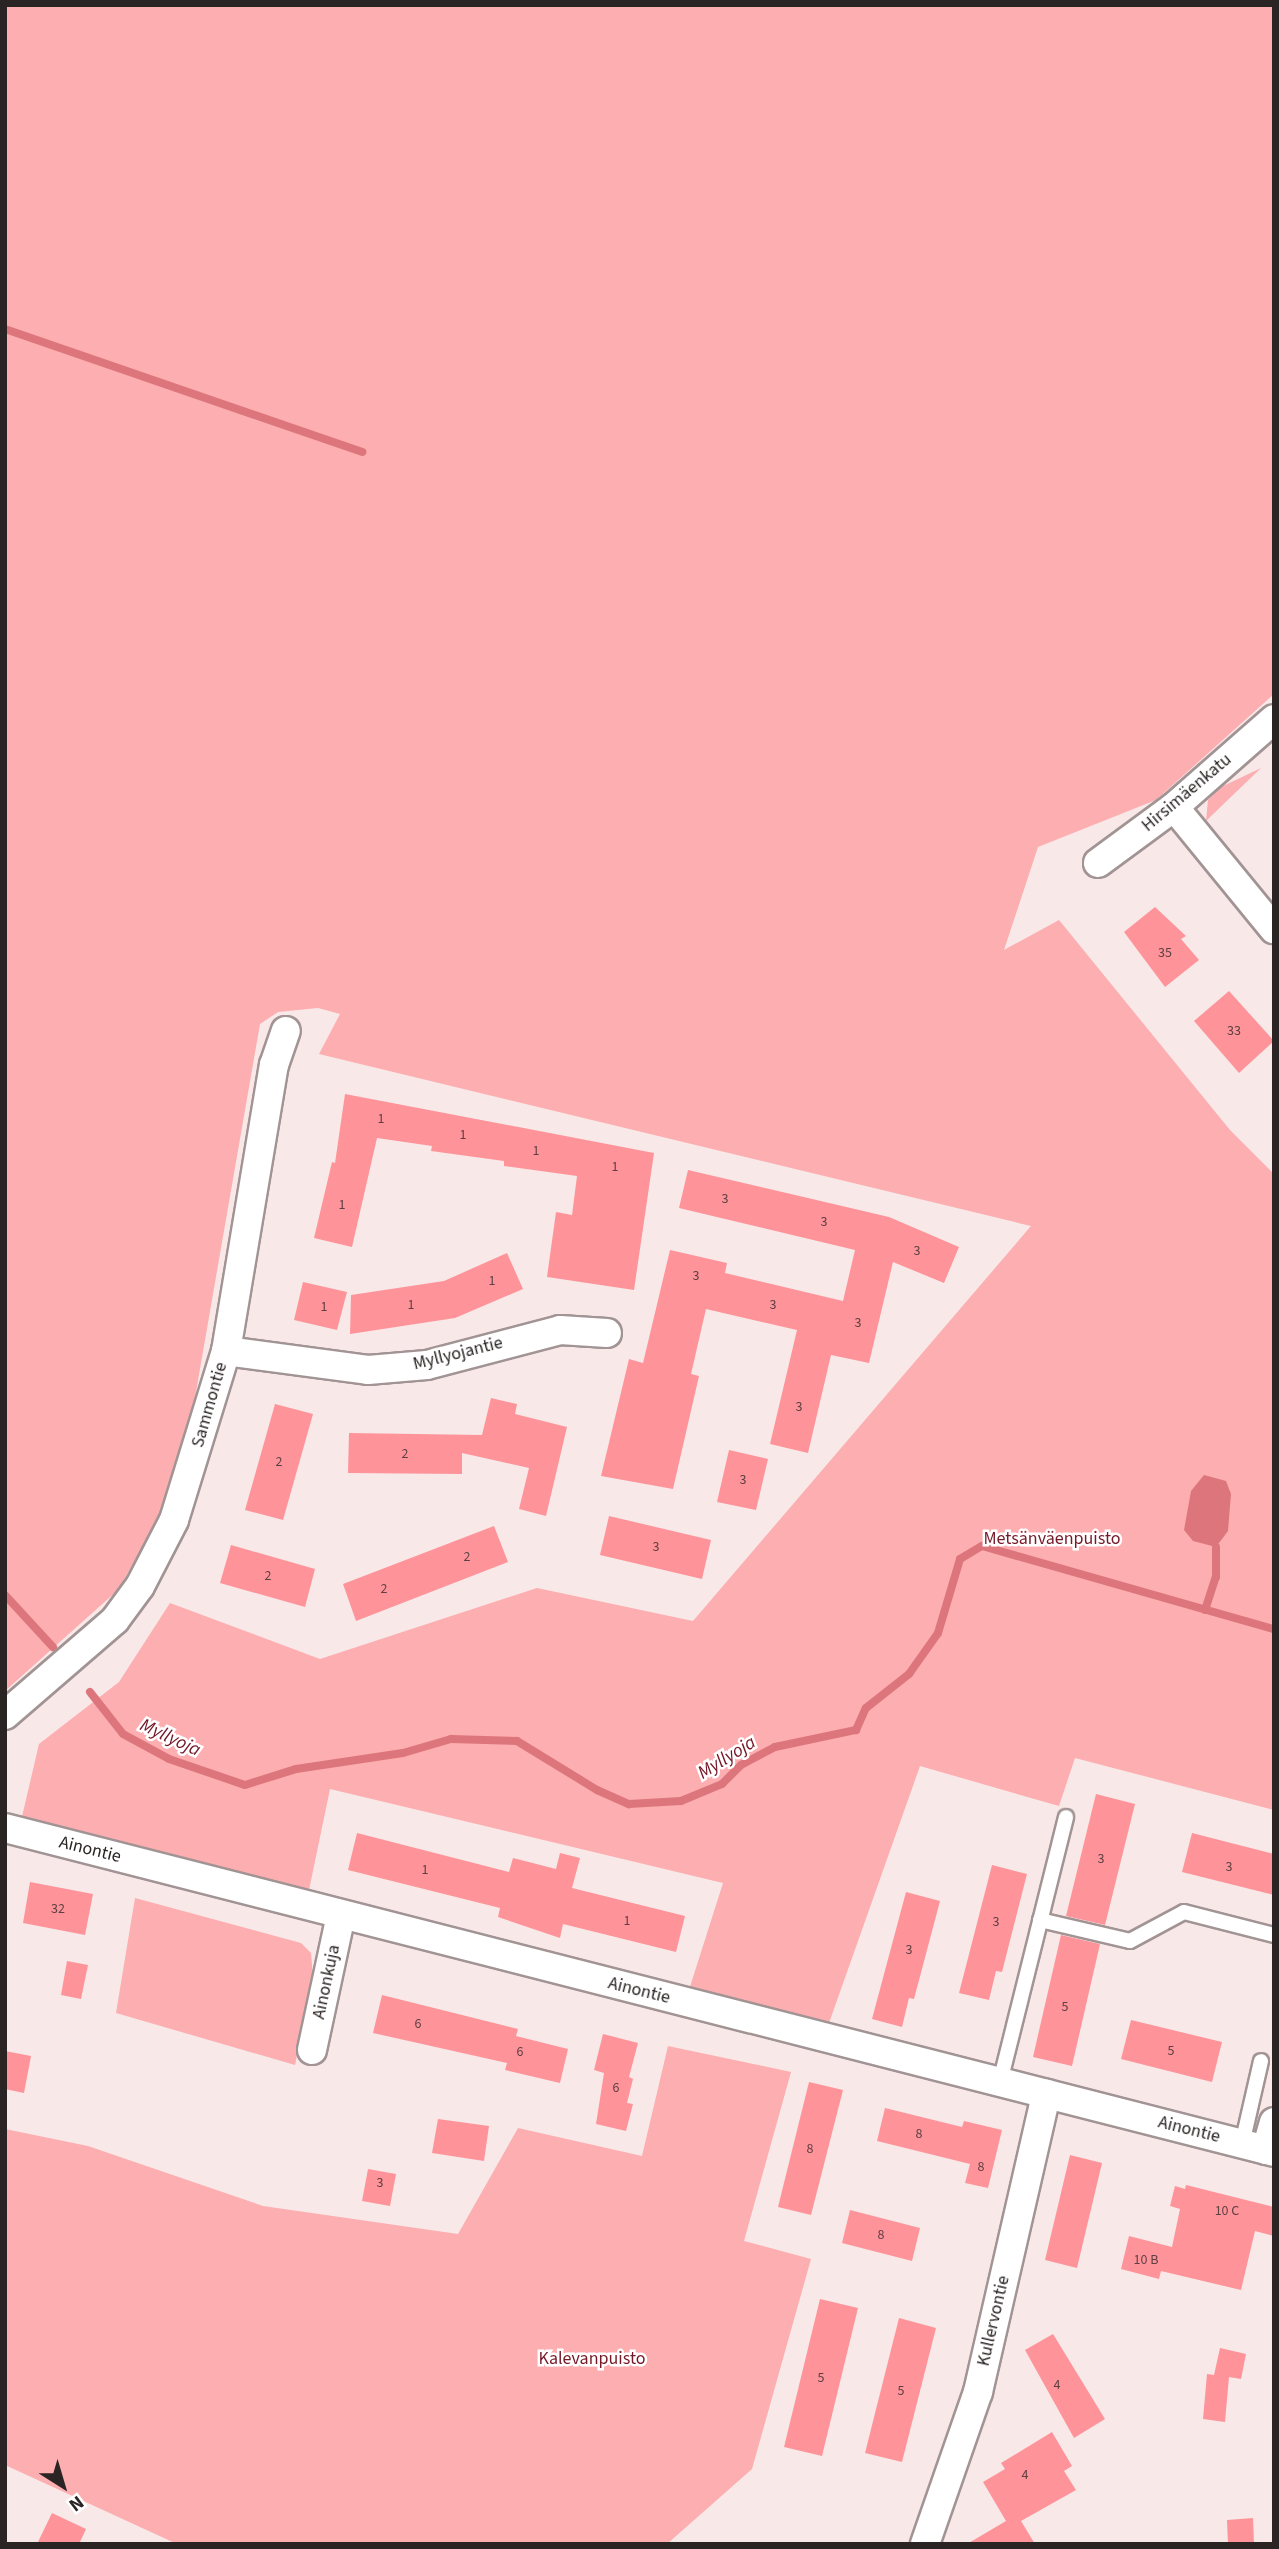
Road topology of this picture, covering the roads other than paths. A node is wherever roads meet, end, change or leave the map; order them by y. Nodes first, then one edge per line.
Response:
1 (1274, 719) edge
2 (1174, 807) junction
3 (1098, 863) dead end
4 (1274, 929) edge
5 (286, 1031) dead end
6 (607, 1334) dead end
7 (226, 1351) junction
8 (5, 1715) edge
9 (1066, 1818) dead end
10 (5, 1828) edge
11 (341, 1915) junction
12 (1041, 1920) junction
13 (1274, 1935) edge
14 (312, 2050) dead end
15 (1261, 2062) dead end
16 (1000, 2082) junction
17 (1046, 2094) junction
18 (1274, 2122) edge
19 (1261, 2148) edge
20 (925, 2544) edge

1 - 2 street, Hirsimäenkatu
2 - 3 street, Hirsimäenkatu
2 - 4 street
5 - 7 street, Sammontie
6 - 7 street, Myllyojantie
7 - 8 street, Sammontie
9 - 12 lane
10 - 11 street, Ainontie
11 - 14 street, Ainonkuja
11 - 16 street, Ainontie
12 - 13 lane
12 - 16 lane
15 - 19 lane
16 - 17 street, Ainontie
17 - 19 street, Ainontie
17 - 20 street, Kullervontie
18 - 19 street

